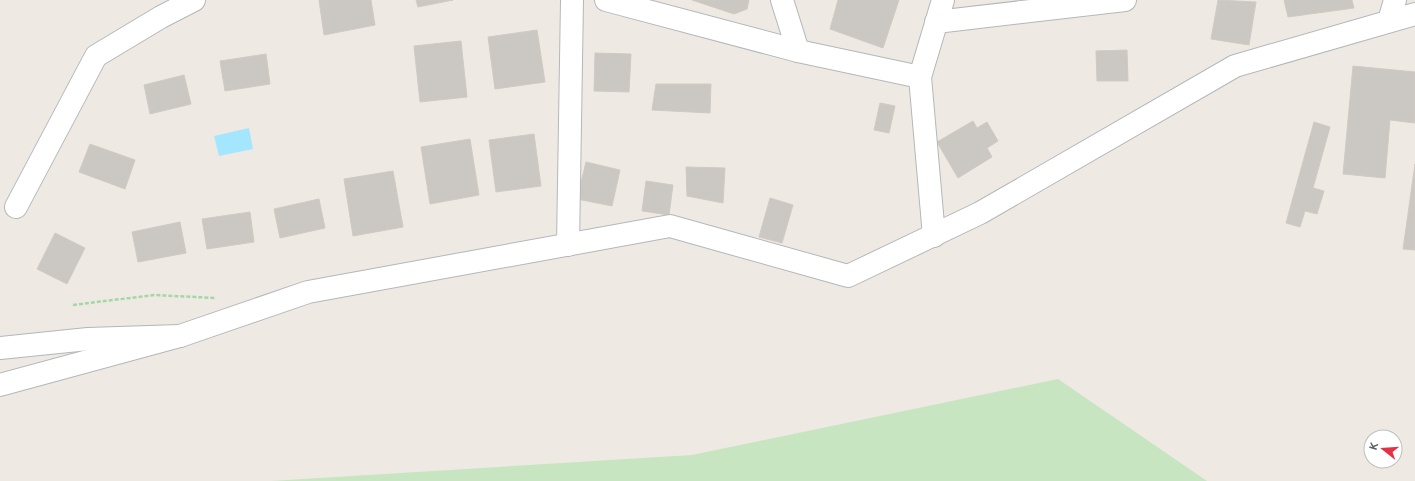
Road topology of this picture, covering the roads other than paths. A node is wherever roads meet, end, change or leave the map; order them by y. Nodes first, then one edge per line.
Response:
1 (194, 0) edge
2 (572, 0) edge
3 (606, 0) edge
4 (782, 0) edge
5 (942, 0) edge
6 (1125, 0) edge
7 (1395, 0) edge
8 (1415, 14) edge
9 (1389, 21) junction
10 (936, 22) junction
11 (798, 51) junction
12 (920, 77) junction
13 (16, 208) dead end
14 (934, 236) junction
15 (568, 244) junction
16 (180, 336) junction
17 (0, 348) edge
18 (0, 385) edge

1 - 13 street
2 - 15 street
3 - 11 street
4 - 11 street
5 - 10 street
6 - 10 street
7 - 9 street
8 - 9 street
9 - 14 street
10 - 12 street
11 - 12 street
12 - 14 street
14 - 15 street
15 - 16 street
16 - 17 street
16 - 18 street

